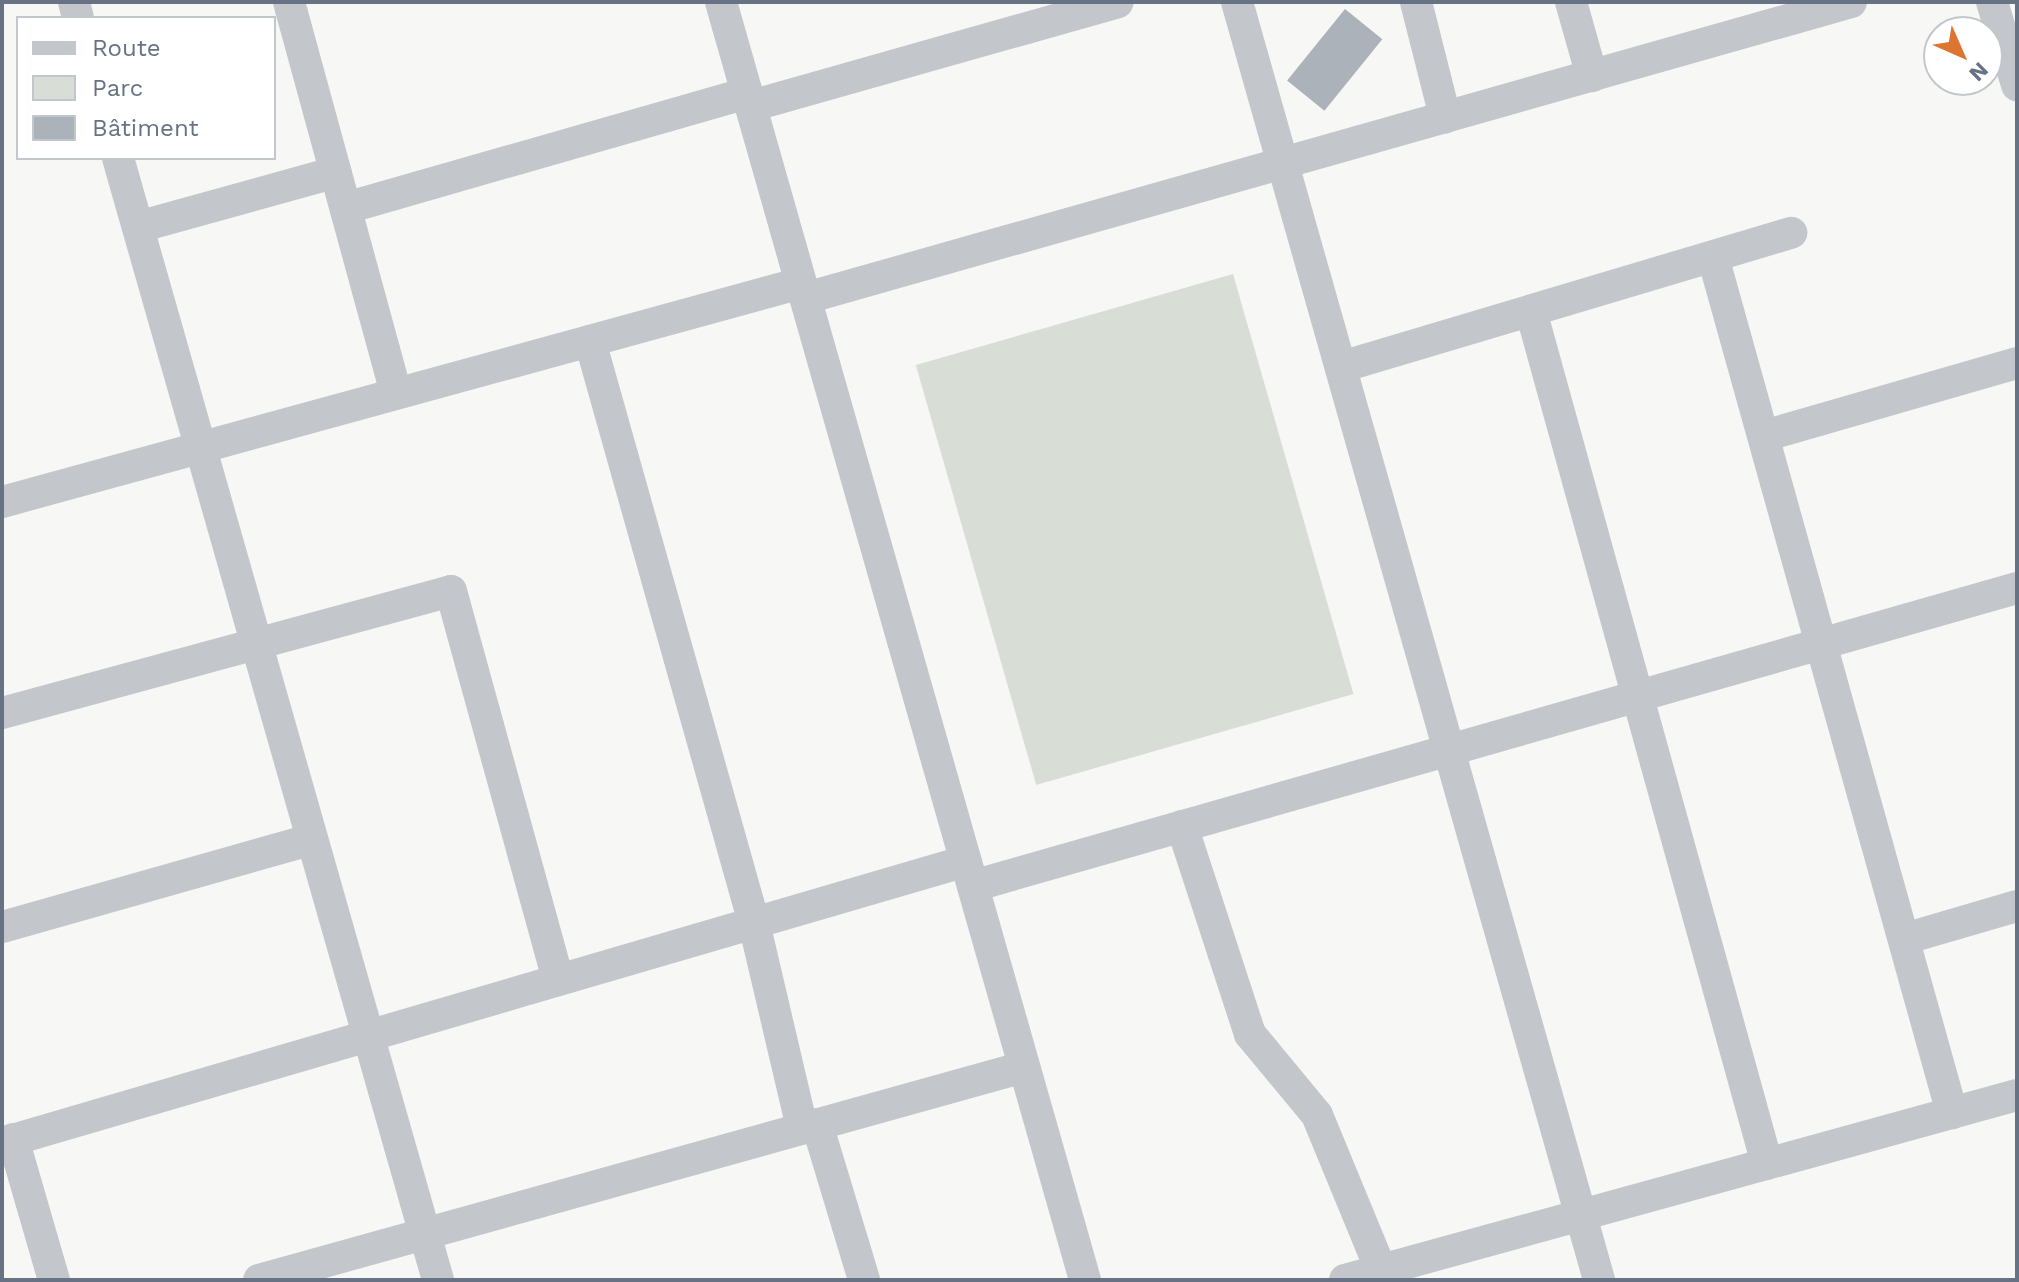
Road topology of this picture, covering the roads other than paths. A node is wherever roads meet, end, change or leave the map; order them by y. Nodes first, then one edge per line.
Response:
1 (289, 2) edge
2 (721, 2) edge
3 (1118, 2) edge
4 (1237, 2) edge
5 (1416, 2) edge
6 (1571, 2) edge
7 (1851, 2) edge
8 (1992, 2) edge
9 (1792, 10) edge
10 (1592, 76) junction
11 (2017, 85) edge
12 (749, 99) junction
13 (1445, 117) junction
14 (119, 160) edge
15 (1283, 163) junction
16 (336, 172) junction
17 (346, 208) junction
18 (138, 227) junction
19 (1791, 233) dead end
20 (1713, 257) junction
21 (804, 290) junction
22 (1531, 311) junction
23 (590, 341) junction
24 (2017, 363) edge
25 (1341, 367) junction
26 (396, 394) junction
27 (1764, 436) junction
28 (201, 448) junction
29 (2, 502) edge
30 (2017, 588) edge
31 (257, 644) junction
32 (1821, 644) junction
33 (1638, 696) junction
34 (2, 713) edge
35 (1449, 750) junction
36 (1182, 826) junction
37 (312, 839) junction
38 (970, 874) junction
39 (2017, 906) edge
40 (754, 923) junction
41 (2, 927) edge
42 (1904, 939) junction
43 (558, 980) junction
44 (369, 1036) junction
45 (1024, 1067) junction
46 (2017, 1095) edge
47 (1952, 1113) junction
48 (809, 1126) junction
49 (8, 1141) edge
50 (1767, 1164) junction
51 (1580, 1215) junction
52 (425, 1234) junction
53 (1384, 1275) edge
54 (54, 1280) edge
55 (259, 1280) edge
56 (438, 1280) edge
57 (864, 1280) edge
58 (1085, 1280) edge
59 (1345, 1280) edge
60 (1599, 1280) edge

1 - 16 street
2 - 12 street
3 - 12 street
4 - 15 street
5 - 13 street
6 - 10 street
7 - 9 street
8 - 11 street
9 - 10 street
10 - 13 street
12 - 17 street
12 - 21 street
13 - 15 street
14 - 18 street
15 - 21 street
15 - 25 street
16 - 17 street
16 - 18 street
17 - 26 street
18 - 28 street
19 - 20 street
20 - 22 street
20 - 27 street
21 - 23 street
21 - 38 street
22 - 25 street
22 - 33 street
23 - 26 street
23 - 40 street
24 - 27 street
25 - 35 street
26 - 28 street
27 - 32 street
28 - 29 street
28 - 31 street
30 - 32 street
31 - 34 street
31 - 37 street
31 - 43 street
32 - 33 street
32 - 42 street
33 - 35 street
33 - 50 street
35 - 36 street
35 - 51 street
36 - 38 street
36 - 53 street
37 - 41 street
37 - 44 street
38 - 40 street
38 - 45 street
39 - 42 street
40 - 43 street
40 - 48 street
42 - 47 street
43 - 44 street
44 - 49 street
44 - 52 street
45 - 48 street
45 - 58 street
46 - 47 street
47 - 50 street
48 - 52 street
48 - 57 street
49 - 54 street
50 - 51 street
51 - 53 street
51 - 60 street
52 - 55 street
52 - 56 street
53 - 59 street

